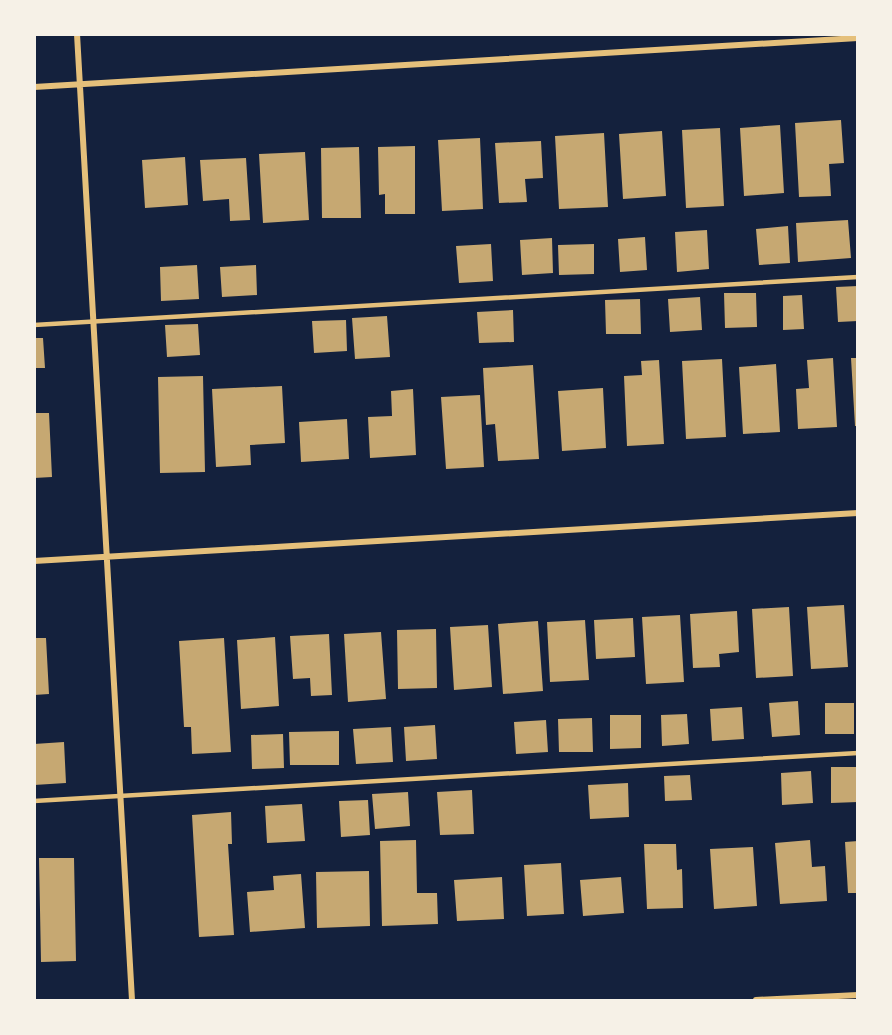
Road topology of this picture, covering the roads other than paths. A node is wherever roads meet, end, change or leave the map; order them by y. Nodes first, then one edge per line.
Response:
1 (77, 34) edge
2 (858, 38) edge
3 (80, 84) junction
4 (34, 87) edge
5 (858, 277) edge
6 (93, 322) junction
7 (34, 325) edge
8 (858, 513) edge
9 (106, 557) junction
10 (34, 561) edge
11 (858, 753) edge
12 (121, 797) junction
13 (34, 801) edge
14 (858, 995) edge
15 (132, 1000) edge
16 (756, 1000) edge

1 - 3 street
2 - 3 street
3 - 4 street
3 - 6 street
5 - 6 lane
6 - 7 lane
6 - 9 street
8 - 9 street
9 - 10 street
9 - 12 street
11 - 12 lane
12 - 13 lane
12 - 15 street
14 - 16 street

